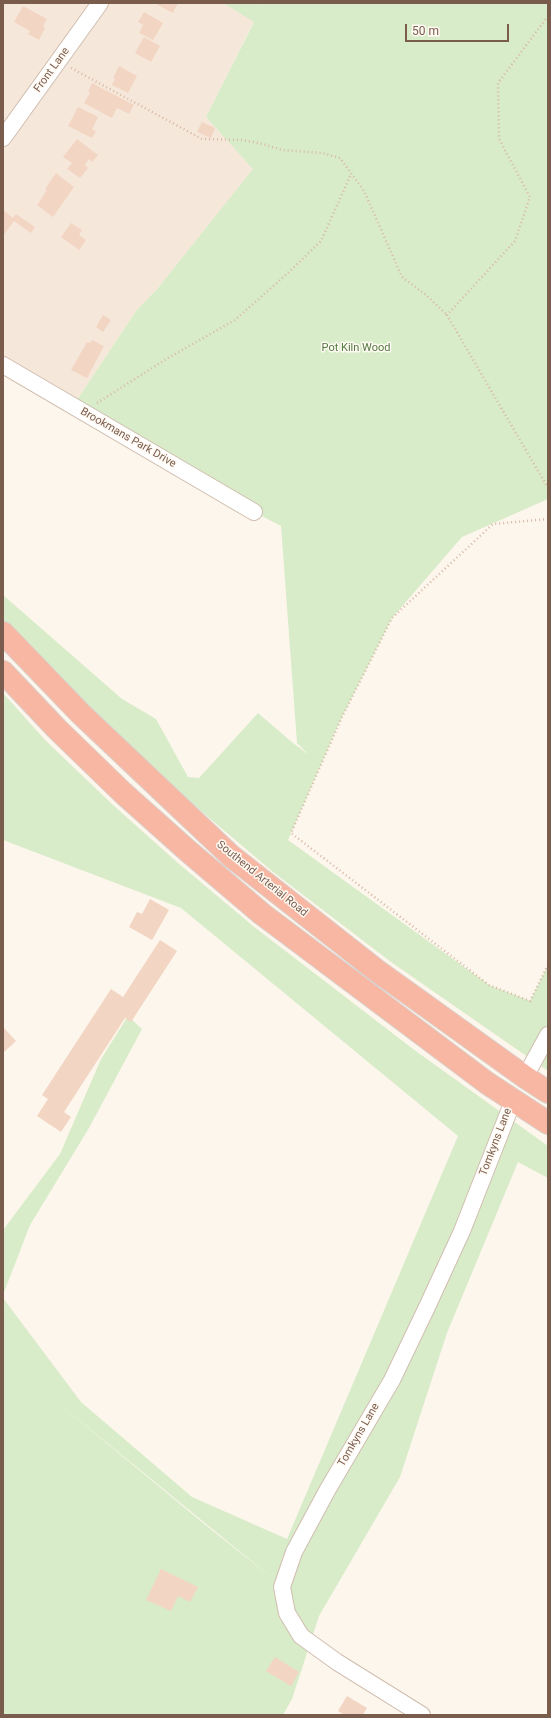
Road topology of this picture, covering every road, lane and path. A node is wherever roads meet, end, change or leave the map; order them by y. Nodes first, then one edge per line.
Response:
1 (100, 3) edge
2 (548, 16) edge
3 (58, 61) junction
4 (3, 138) edge
5 (351, 174) junction
6 (448, 315) junction
7 (3, 365) edge
8 (83, 412) junction
9 (548, 488) edge
10 (254, 512) dead end
11 (548, 518) edge
12 (3, 633) edge
13 (3, 672) edge
14 (548, 964) edge
15 (548, 1035) edge
16 (525, 1077) junction
17 (548, 1092) edge
18 (512, 1101) junction
19 (548, 1123) edge
20 (422, 1715) edge

1 - 3 street, Front Lane
2 - 6 path
3 - 4 street, Front Lane
3 - 5 path
5 - 6 path
5 - 8 path
6 - 9 path
7 - 8 street, Brookmans Park Drive
8 - 10 street, Brookmans Park Drive
11 - 14 path
12 - 16 highway, Southend Arterial Road
13 - 18 highway
15 - 16 street
16 - 17 highway, Southend Arterial Road
18 - 19 highway
18 - 20 street, Tomkyns Lane

